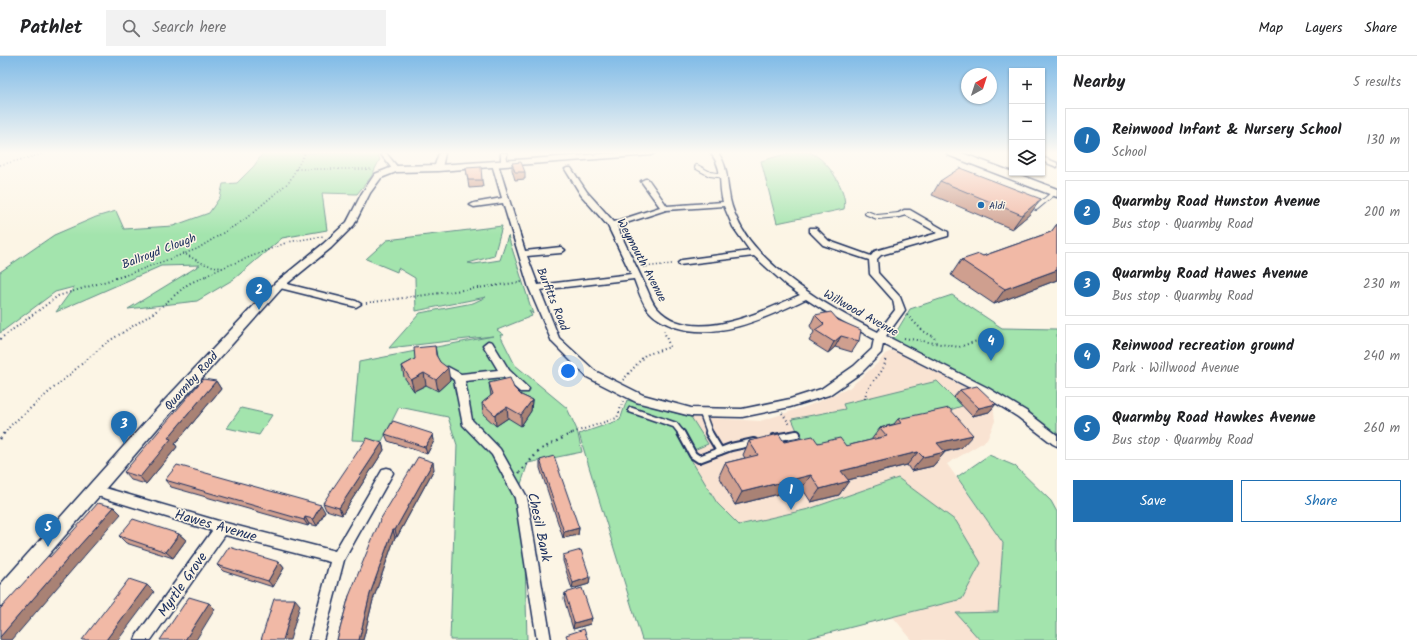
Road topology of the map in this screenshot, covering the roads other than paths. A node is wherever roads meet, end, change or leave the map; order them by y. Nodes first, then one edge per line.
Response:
1 (375, 180) edge
2 (500, 180) edge
3 (576, 180) edge
4 (725, 180) edge
5 (1026, 180) edge
6 (645, 181) dead end
7 (1056, 193) edge
8 (506, 200) junction
9 (728, 204) junction
10 (474, 205) dead end
11 (1028, 205) edge
12 (666, 208) junction
13 (867, 213) dead end
14 (900, 215) joint
15 (612, 225) junction
16 (813, 230) dead end
17 (561, 250) dead end
18 (756, 253) junction
19 (522, 254) junction
20 (873, 259) junction
21 (682, 264) road end
22 (634, 272) junction
23 (532, 284) junction
24 (279, 285) junction
25 (806, 296) junction
26 (356, 304) road end
27 (880, 336) junction
28 (488, 345) dead end
29 (448, 371) edge
30 (506, 373) junction
31 (460, 378) junction
32 (524, 389) dead end
33 (631, 410) dead end
34 (702, 412) junction
35 (797, 434) road end
36 (768, 440) edge
37 (760, 441) edge
38 (1057, 441) edge
39 (720, 451) junction
40 (387, 473) dead end
41 (95, 490) junction
42 (222, 528) junction
43 (338, 558) junction
44 (0, 598) edge
45 (142, 640) edge
46 (316, 640) edge
47 (544, 640) edge

1 - 24 street, Quarmby Road
2 - 8 street, Burfitts Road
3 - 15 street, Weymouth Avenue
4 - 9 street, Willwood Avenue
5 - 7 highway
6 - 12 street
7 - 11 lane
8 - 10 street
8 - 19 street, Burfitts Road
9 - 12 street
9 - 18 street, Willwood Avenue
12 - 15 street
13 - 14 lane
14 - 20 street
15 - 22 street, Weymouth Avenue
16 - 20 street
17 - 19 street
18 - 21 street
18 - 25 street, Willwood Avenue
19 - 23 street, Burfitts Road
20 - 27 street, Burfitts Road
22 - 23 street
22 - 25 street, Weymouth Avenue
23 - 34 street, Burfitts Road
24 - 26 street
24 - 41 street, Quarmby Road
25 - 27 street, Willwood Avenue
27 - 34 street, Burfitts Road
27 - 38 street, Willwood Avenue
28 - 30 street
29 - 31 street
30 - 31 street
30 - 32 street
31 - 47 street, Chesil Bank
33 - 39 lane
34 - 39 lane
35 - 36 lane
37 - 39 lane
40 - 43 street
41 - 42 street, Hawes Avenue
41 - 44 street, Quarmby Road
42 - 43 street, Hawes Avenue
42 - 45 street, Myrtle Grove
43 - 46 street

